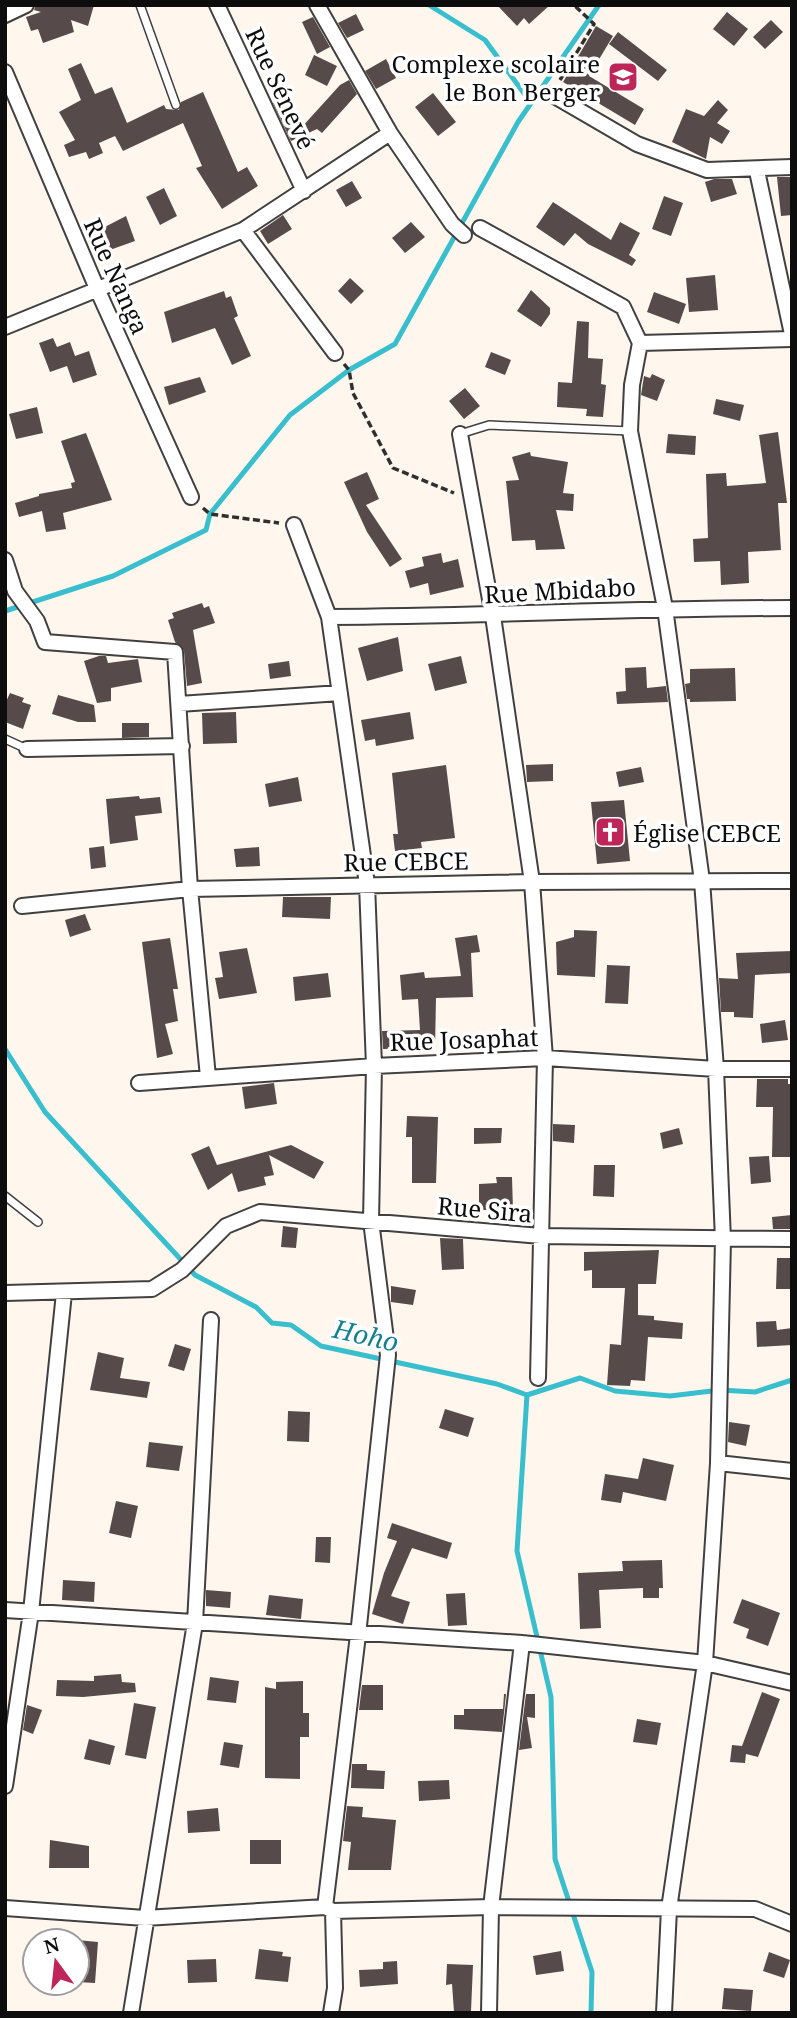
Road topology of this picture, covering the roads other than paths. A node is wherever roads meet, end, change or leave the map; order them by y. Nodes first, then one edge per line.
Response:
1 (26, 5) edge
2 (140, 5) edge
3 (217, 5) edge
4 (317, 5) edge
5 (5, 15) edge
6 (5, 72) edge
7 (551, 94) road end
8 (176, 105) dead end
9 (390, 133) junction
10 (792, 167) edge
11 (757, 171) junction
12 (304, 191) junction
13 (480, 228) dead end
14 (243, 230) junction
15 (464, 235) dead end
16 (98, 291) junction
17 (5, 327) edge
18 (792, 334) edge
19 (792, 339) edge
20 (640, 344) junction
21 (335, 353) road end
22 (630, 431) junction
23 (460, 434) joint
24 (191, 497) road end
25 (294, 525) road end
26 (5, 560) edge
27 (665, 608) junction
28 (792, 608) edge
29 (493, 616) junction
30 (329, 617) junction
31 (340, 693) junction
32 (179, 704) junction
33 (5, 738) edge
34 (182, 747) junction
35 (27, 749) joint
36 (702, 881) junction
37 (792, 881) edge
38 (532, 882) junction
39 (367, 884) junction
40 (190, 889) junction
41 (22, 906) dead end
42 (545, 1058) junction
43 (374, 1066) junction
44 (716, 1069) junction
45 (792, 1069) edge
46 (208, 1077) junction
47 (139, 1083) dead end
48 (5, 1196) edge
49 (371, 1221) junction
50 (38, 1222) dead end
51 (541, 1236) junction
52 (792, 1239) edge
53 (723, 1240) junction
54 (5, 1293) edge
55 (64, 1293) junction
56 (211, 1321) dead end
57 (538, 1378) dead end
58 (718, 1463) junction
59 (792, 1471) edge
60 (5, 1610) edge
61 (31, 1612) junction
62 (195, 1623) junction
63 (358, 1635) junction
64 (522, 1643) junction
65 (705, 1664) junction
66 (792, 1683) edge
67 (5, 1786) edge
68 (491, 1907) junction
69 (5, 1908) edge
70 (329, 1909) junction
71 (669, 1909) junction
72 (145, 1918) junction
73 (792, 1924) edge
74 (131, 2013) edge
75 (331, 2013) edge
76 (489, 2013) edge
77 (664, 2013) edge

1 - 5 street
2 - 8 lane
3 - 12 street, Rue Sénevé
4 - 9 street
6 - 16 street, Rue Nanga
7 - 11 street
9 - 12 street
9 - 15 street
10 - 11 street
11 - 18 street
12 - 14 street
13 - 20 street
14 - 16 street
14 - 21 street
16 - 17 street
16 - 24 street, Rue Nanga
19 - 20 street
20 - 22 street
22 - 23 lane
22 - 27 street
23 - 29 street
25 - 30 street
26 - 32 street
27 - 28 street, Rue Mbidabo
27 - 29 street, Rue Mbidabo
27 - 36 street
29 - 30 street, Rue Mbidabo
29 - 38 street
30 - 31 street
31 - 32 street
31 - 39 street
32 - 34 street
33 - 35 lane
34 - 35 street
34 - 40 street
36 - 37 street, Rue CEBCE
36 - 38 street, Rue CEBCE
36 - 44 street
38 - 39 street, Rue CEBCE
38 - 42 street
39 - 40 street, Rue CEBCE
39 - 43 street
40 - 41 street, Rue CEBCE
40 - 46 street
42 - 43 street, Rue Josaphat
42 - 44 street, Rue Josaphat
42 - 51 street
43 - 46 street, Rue Josaphat
43 - 49 street
44 - 45 street, Rue Josaphat
44 - 53 street
46 - 47 street, Rue Josaphat
48 - 50 lane
49 - 51 street, Rue Sira
49 - 55 street, Rue Sira
49 - 63 street
51 - 53 street, Rue Sira
51 - 57 street
52 - 53 street, Rue Sira
53 - 58 street
54 - 55 street, Rue Sira
55 - 61 street
56 - 62 street
58 - 59 street
58 - 65 street
60 - 61 street
61 - 62 street
61 - 67 street
62 - 63 street
62 - 72 street
63 - 64 street
63 - 70 street
64 - 65 street
64 - 68 street
65 - 66 street
65 - 71 street
68 - 70 street
68 - 71 street
68 - 76 street
69 - 72 street
70 - 72 street
70 - 75 street
71 - 73 street
71 - 77 street
72 - 74 street

